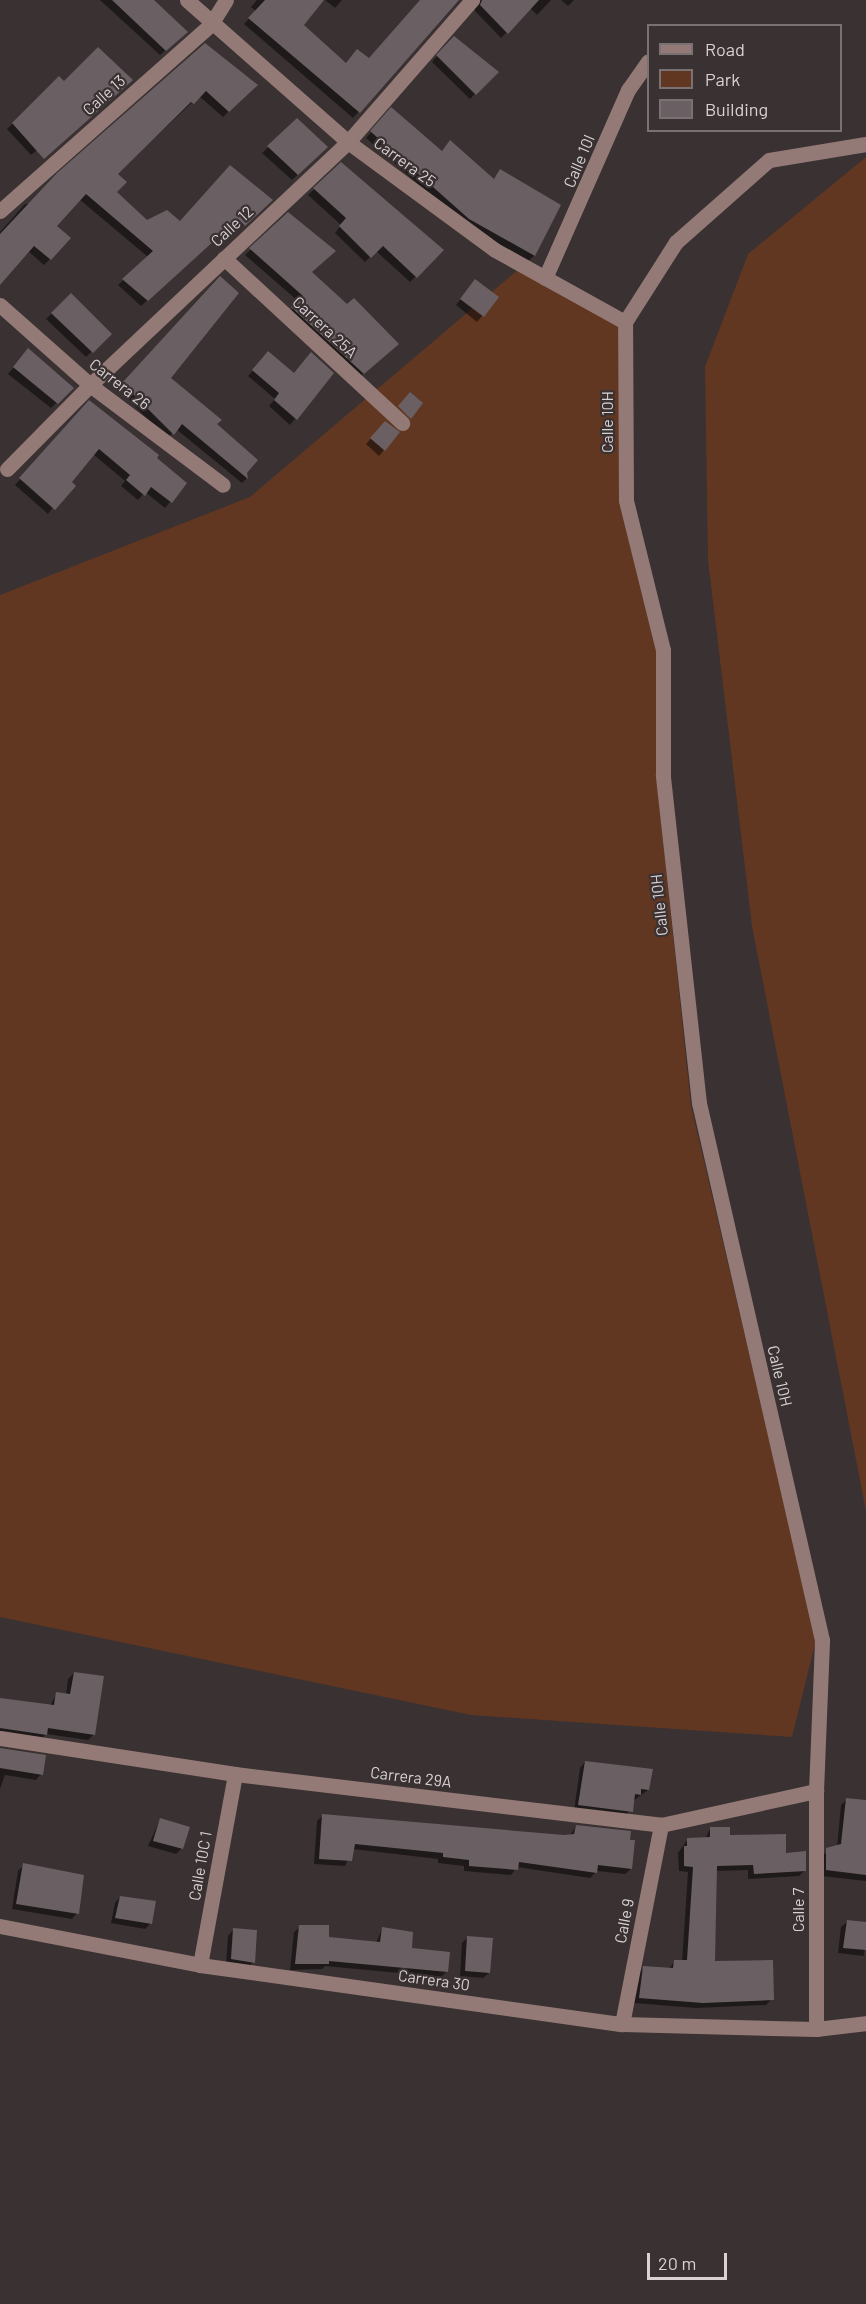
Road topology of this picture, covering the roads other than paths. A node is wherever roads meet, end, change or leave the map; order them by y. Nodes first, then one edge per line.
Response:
1 (187, 0) edge
2 (226, 0) edge
3 (472, 0) edge
4 (211, 24) junction
5 (647, 62) edge
6 (348, 142) junction
7 (866, 144) edge
8 (0, 212) edge
9 (224, 258) junction
10 (545, 278) junction
11 (0, 305) edge
12 (624, 322) junction
13 (90, 385) junction
14 (402, 423) dead end
15 (8, 469) dead end
16 (223, 485) dead end
17 (0, 1738) edge
18 (235, 1774) junction
19 (816, 1791) junction
20 (661, 1825) junction
21 (0, 1926) edge
22 (200, 1965) junction
23 (866, 2022) edge
24 (622, 2024) junction
25 (816, 2029) junction

1 - 4 street, Carrera 25
2 - 4 street, Calle 13
3 - 6 street, Calle 12
4 - 6 street, Carrera 25
4 - 8 street, Calle 13
5 - 10 street, Calle 10I
6 - 9 street, Calle 12
6 - 10 street, Carrera 25
7 - 12 street
9 - 13 street, Calle 12
9 - 14 street, Carrera 25A
10 - 12 street, Carrera 25
11 - 13 street, Carrera 26
12 - 19 street, Calle 10H
13 - 15 street, Calle 12
13 - 16 street, Carrera 26
17 - 18 street, Carrera 29A
18 - 20 street, Carrera 29A
18 - 22 street, Calle 10C 1
19 - 20 street, Carrera 29A
19 - 25 street, Calle 7
20 - 24 street, Calle 9
21 - 22 street, Carrera 30
22 - 24 street, Carrera 30
23 - 25 street, Carrera 30
24 - 25 street, Carrera 30

